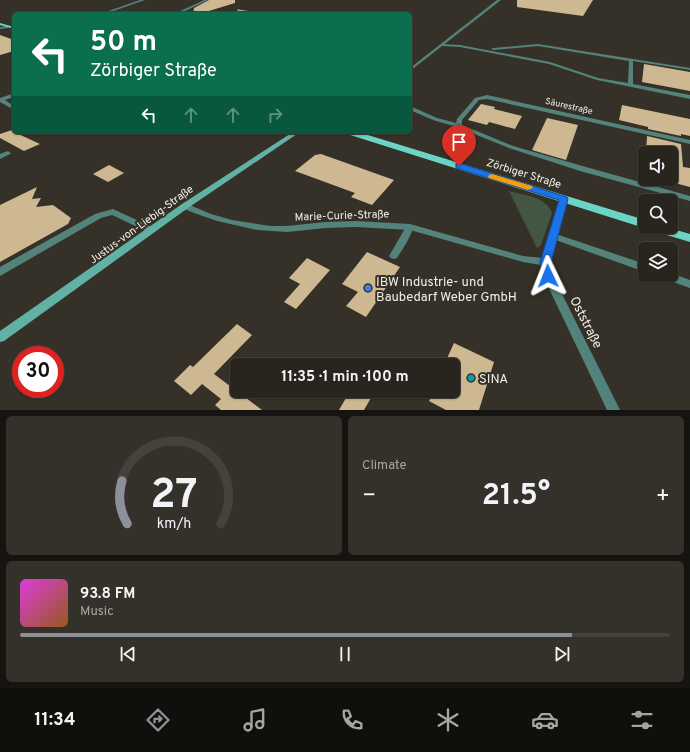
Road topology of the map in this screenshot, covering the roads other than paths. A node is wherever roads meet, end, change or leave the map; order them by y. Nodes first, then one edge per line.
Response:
1 (143, 0) edge
2 (206, 0) edge
3 (499, 0) edge
4 (108, 12) edge
5 (180, 12) edge
6 (0, 24) edge
7 (8, 27) junction
8 (0, 28) edge
9 (12, 28) edge
10 (443, 45) junction
11 (484, 50) junction
12 (631, 60) junction
13 (412, 68) edge
14 (690, 69) edge
15 (630, 85) junction
16 (12, 96) dead end
17 (690, 97) edge
18 (12, 107) edge
19 (412, 109) edge
20 (459, 126) junction
21 (294, 134) edge
22 (356, 134) edge
23 (690, 142) edge
24 (8, 153) dead end
25 (0, 157) edge
26 (564, 199) junction
27 (690, 199) edge
28 (185, 206) junction
29 (638, 222) edge
30 (410, 227) junction
31 (151, 230) junction
32 (677, 234) edge
33 (553, 236) junction
34 (690, 238) edge
35 (394, 256) dead end
36 (545, 262) junction
37 (638, 266) edge
38 (0, 272) edge
39 (678, 280) edge
40 (690, 284) edge
41 (0, 337) edge
42 (614, 410) edge

1 - 4 street
2 - 5 street
3 - 10 street
6 - 7 main road
7 - 8 street
7 - 9 main road
10 - 11 street
10 - 13 street
11 - 12 street
11 - 15 street
12 - 14 street
12 - 15 street
15 - 17 street
16 - 18 street
19 - 20 street
20 - 23 street, Säurestraße
20 - 27 street
21 - 28 street, Justus-von-Liebig-Straße
22 - 26 main road, Zörbiger Straße
24 - 25 street
26 - 29 main road, Zörbiger Straße
26 - 33 street
28 - 30 street, Marie-Curie-Straße
28 - 31 street, Justus-von-Liebig-Straße
30 - 35 street
30 - 36 street, Marie-Curie-Straße
31 - 38 street
31 - 41 street, Justus-von-Liebig-Straße
32 - 34 main road
33 - 36 street
33 - 37 street
36 - 42 street, Oststraße
39 - 40 street

